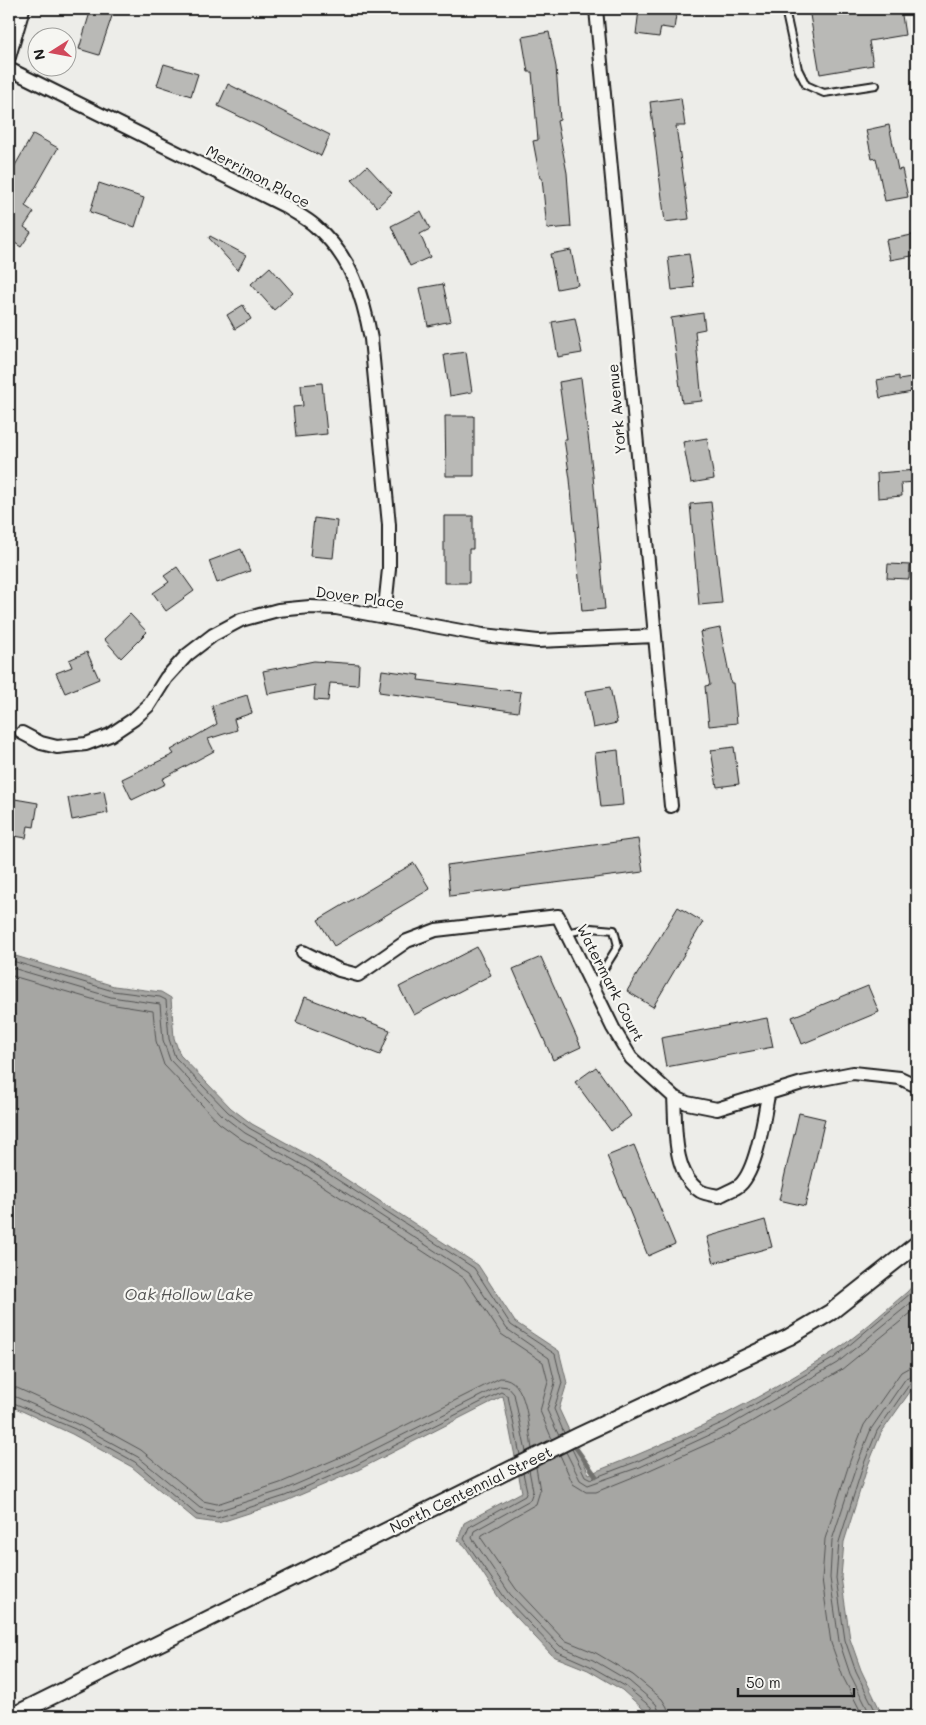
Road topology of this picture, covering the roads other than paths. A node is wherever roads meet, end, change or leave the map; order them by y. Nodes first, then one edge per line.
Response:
1 (23, 9) edge
2 (596, 9) edge
3 (785, 9) edge
4 (9, 57) edge
5 (9, 69) edge
6 (876, 85) dead end
7 (384, 617) junction
8 (655, 636) junction
9 (22, 733) dead end
10 (671, 806) dead end
11 (566, 933) junction
12 (303, 952) dead end
13 (593, 987) junction
14 (917, 1086) edge
15 (768, 1095) junction
16 (674, 1097) junction
17 (917, 1244) edge
18 (12, 1716) edge

1 - 4 street
2 - 8 street, York Avenue
3 - 6 lane
5 - 7 street, Merrimon Place
7 - 8 street, Dover Place
7 - 9 street, Dover Place
8 - 10 street, York Avenue
11 - 12 street, Watermark Court
11 - 13 street, Watermark Court
11 - 13 lane
13 - 16 street, Watermark Court
14 - 15 street, Watermark Court
15 - 16 street, Watermark Court
15 - 16 street
17 - 18 street, North Centennial Street

